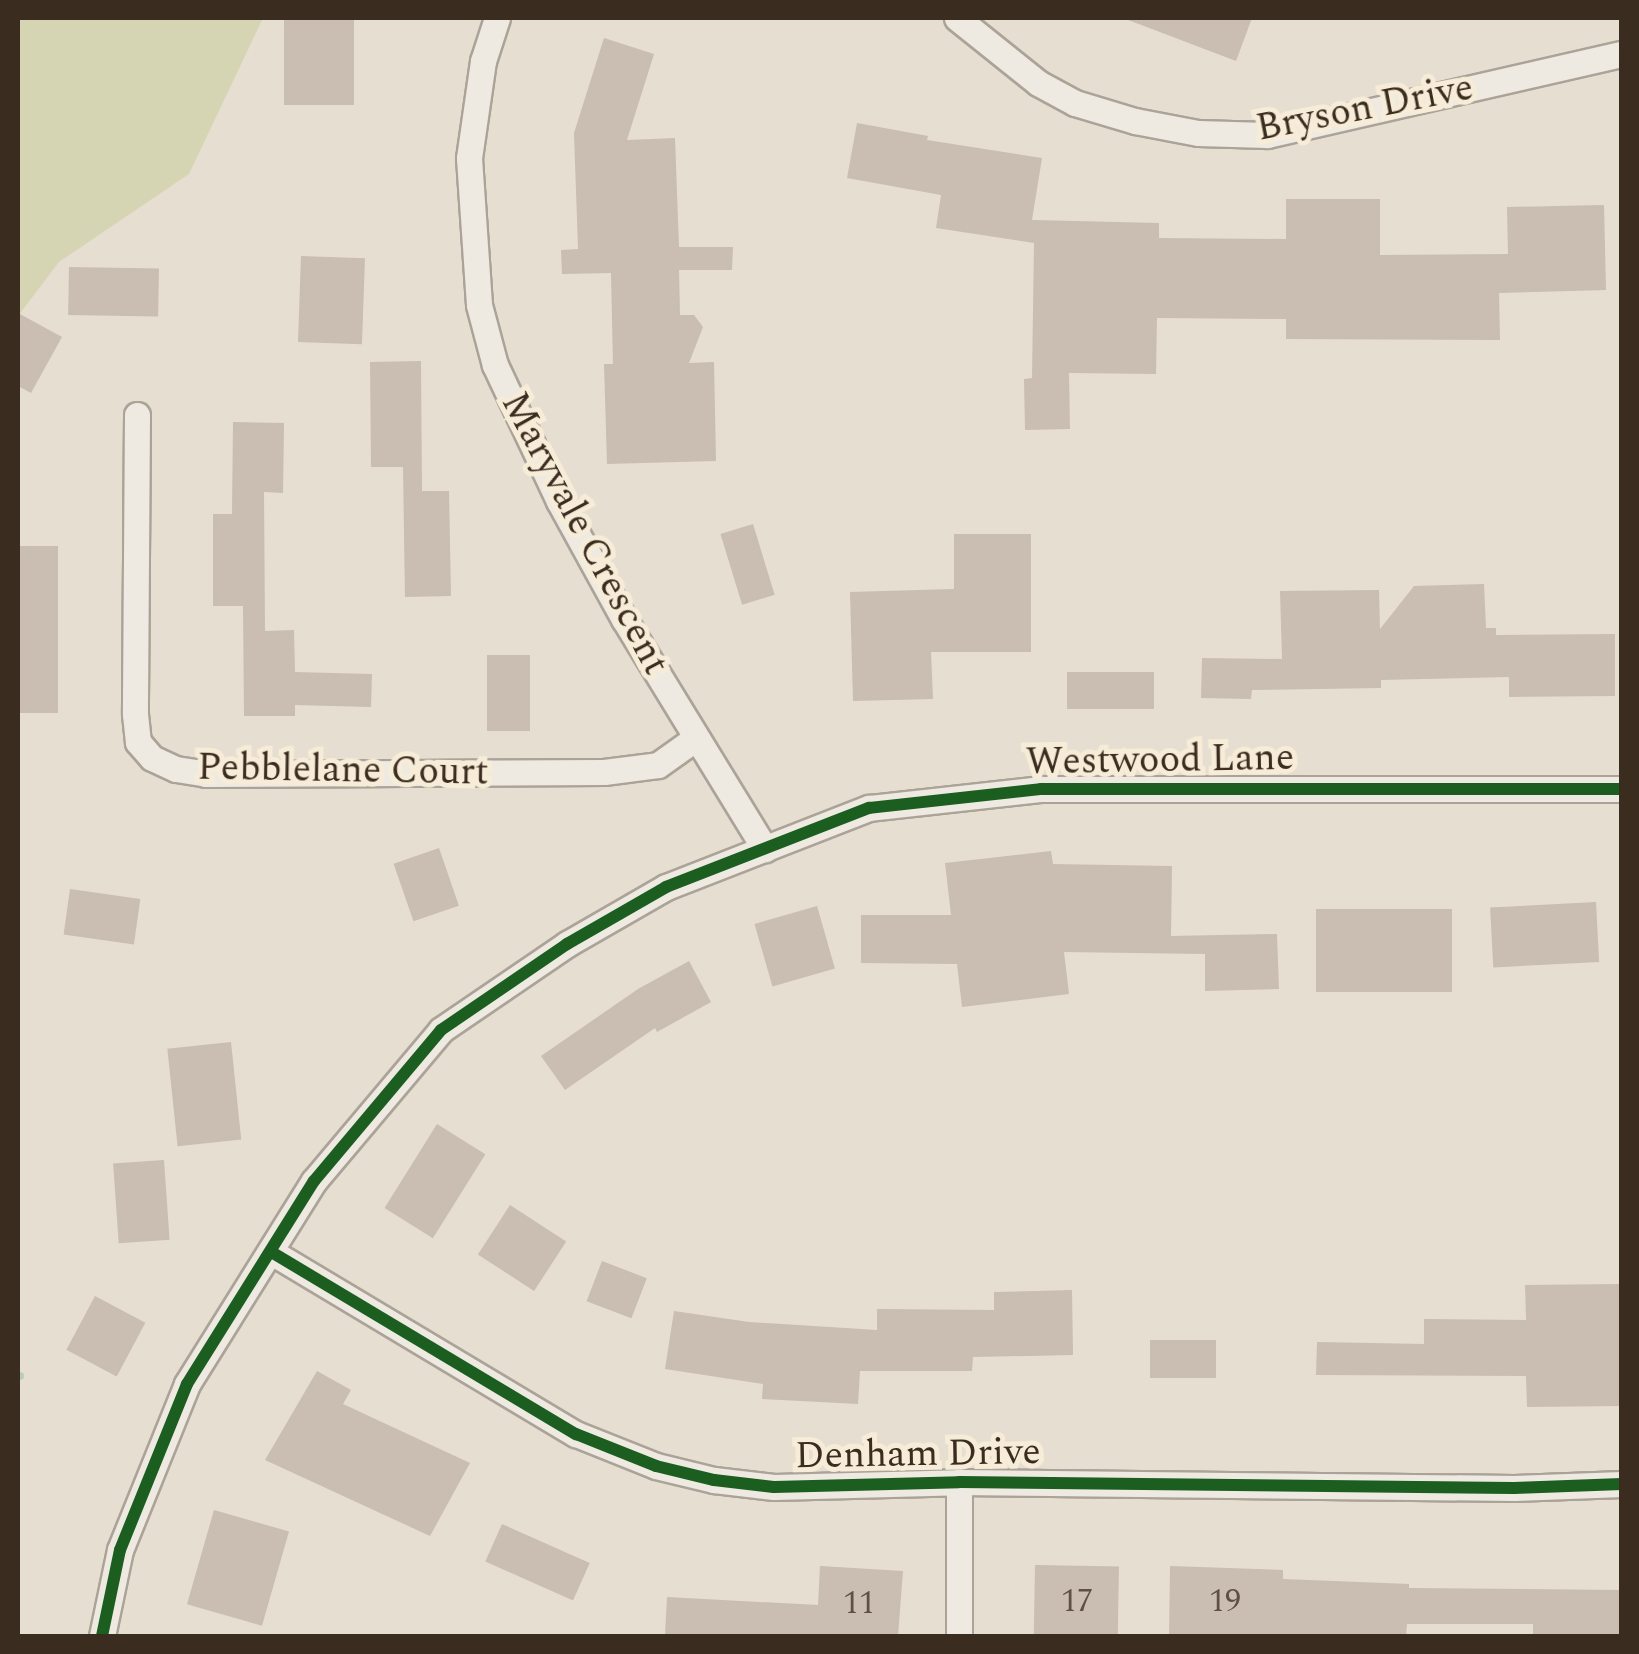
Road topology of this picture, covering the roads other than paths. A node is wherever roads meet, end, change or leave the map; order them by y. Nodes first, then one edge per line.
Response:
1 (497, 18) edge
2 (956, 18) edge
3 (1622, 54) edge
4 (137, 415) dead end
5 (696, 738) junction
6 (1622, 790) edge
7 (765, 849) junction
8 (273, 1252) junction
9 (959, 1482) junction
10 (1622, 1484) edge
11 (102, 1636) edge
12 (959, 1636) edge

1 - 5 street, Maryvale Crescent
2 - 3 street, Bryson Drive
4 - 5 street, Pebblelane Court
5 - 7 street, Maryvale Crescent
6 - 7 street, Westwood Lane
7 - 8 street, Westwood Lane
8 - 9 street, Denham Drive
8 - 11 street, Westwood Lane
9 - 10 street, Denham Drive
9 - 12 street

